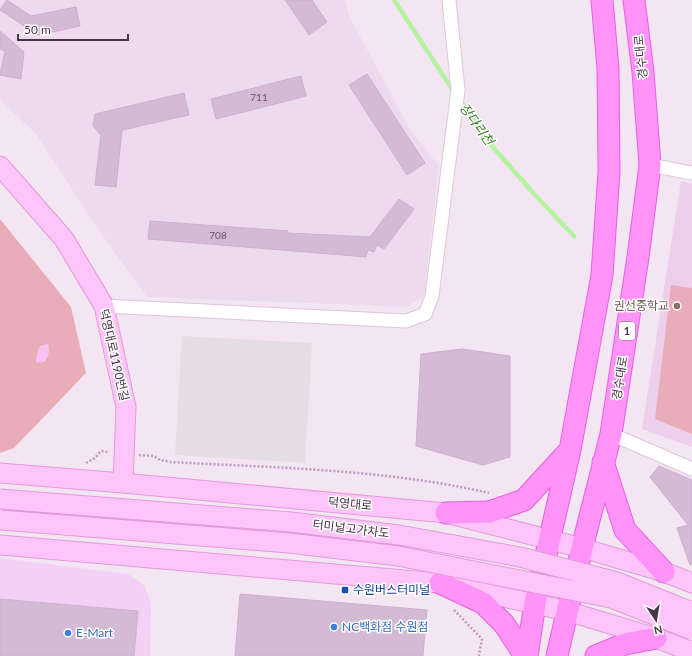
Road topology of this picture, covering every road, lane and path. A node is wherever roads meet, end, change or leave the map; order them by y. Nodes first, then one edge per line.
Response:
1 (602, 0) edge
2 (634, 0) edge
3 (450, 6) edge
4 (650, 165) junction
5 (0, 166) edge
6 (692, 173) edge
7 (104, 306) junction
8 (610, 434) junction
9 (570, 450) junction
10 (154, 456) dead end
11 (603, 462) junction
12 (692, 469) edge
13 (0, 473) edge
14 (123, 483) junction
15 (492, 493) dead end
16 (0, 499) edge
17 (446, 513) junction
18 (0, 520) edge
19 (549, 539) junction
20 (0, 545) edge
21 (582, 548) junction
22 (664, 572) junction
23 (692, 583) edge
24 (440, 584) junction
25 (535, 603) junction
26 (452, 607) dead end
27 (567, 611) junction
28 (692, 612) edge
29 (692, 630) edge
30 (656, 638) junction
31 (692, 652) edge
32 (479, 656) edge
33 (526, 656) edge
34 (558, 656) edge
35 (596, 656) edge

1 - 9 main road
2 - 4 main road, 경수대로 / 1
3 - 7 street
4 - 6 street
4 - 8 main road, 경수대로 / 1
5 - 7 main road, 덕영대로1190번길
7 - 14 main road, 덕영대로1190번길
8 - 11 main road, 경수대로 / 1
8 - 12 street
9 - 17 main road
9 - 19 main road
10 - 15 path
11 - 21 main road, 경수대로 / 1
11 - 22 main road
13 - 14 main road, 덕영대로
14 - 17 main road, 덕영대로
16 - 28 main road, 터미널고가차도, bridge
17 - 19 main road, 덕영대로
18 - 29 main road, 터미널고가차도, bridge
19 - 21 main road, 덕영대로
19 - 25 main road
20 - 24 main road
21 - 22 main road, 덕영대로
21 - 27 main road, 경수대로 / 1
22 - 23 main road, 덕영대로
24 - 25 main road
24 - 33 main road
25 - 27 main road
25 - 33 main road
26 - 32 path
27 - 30 main road
27 - 34 main road, 경수대로 / 1
30 - 31 main road
30 - 35 main road

